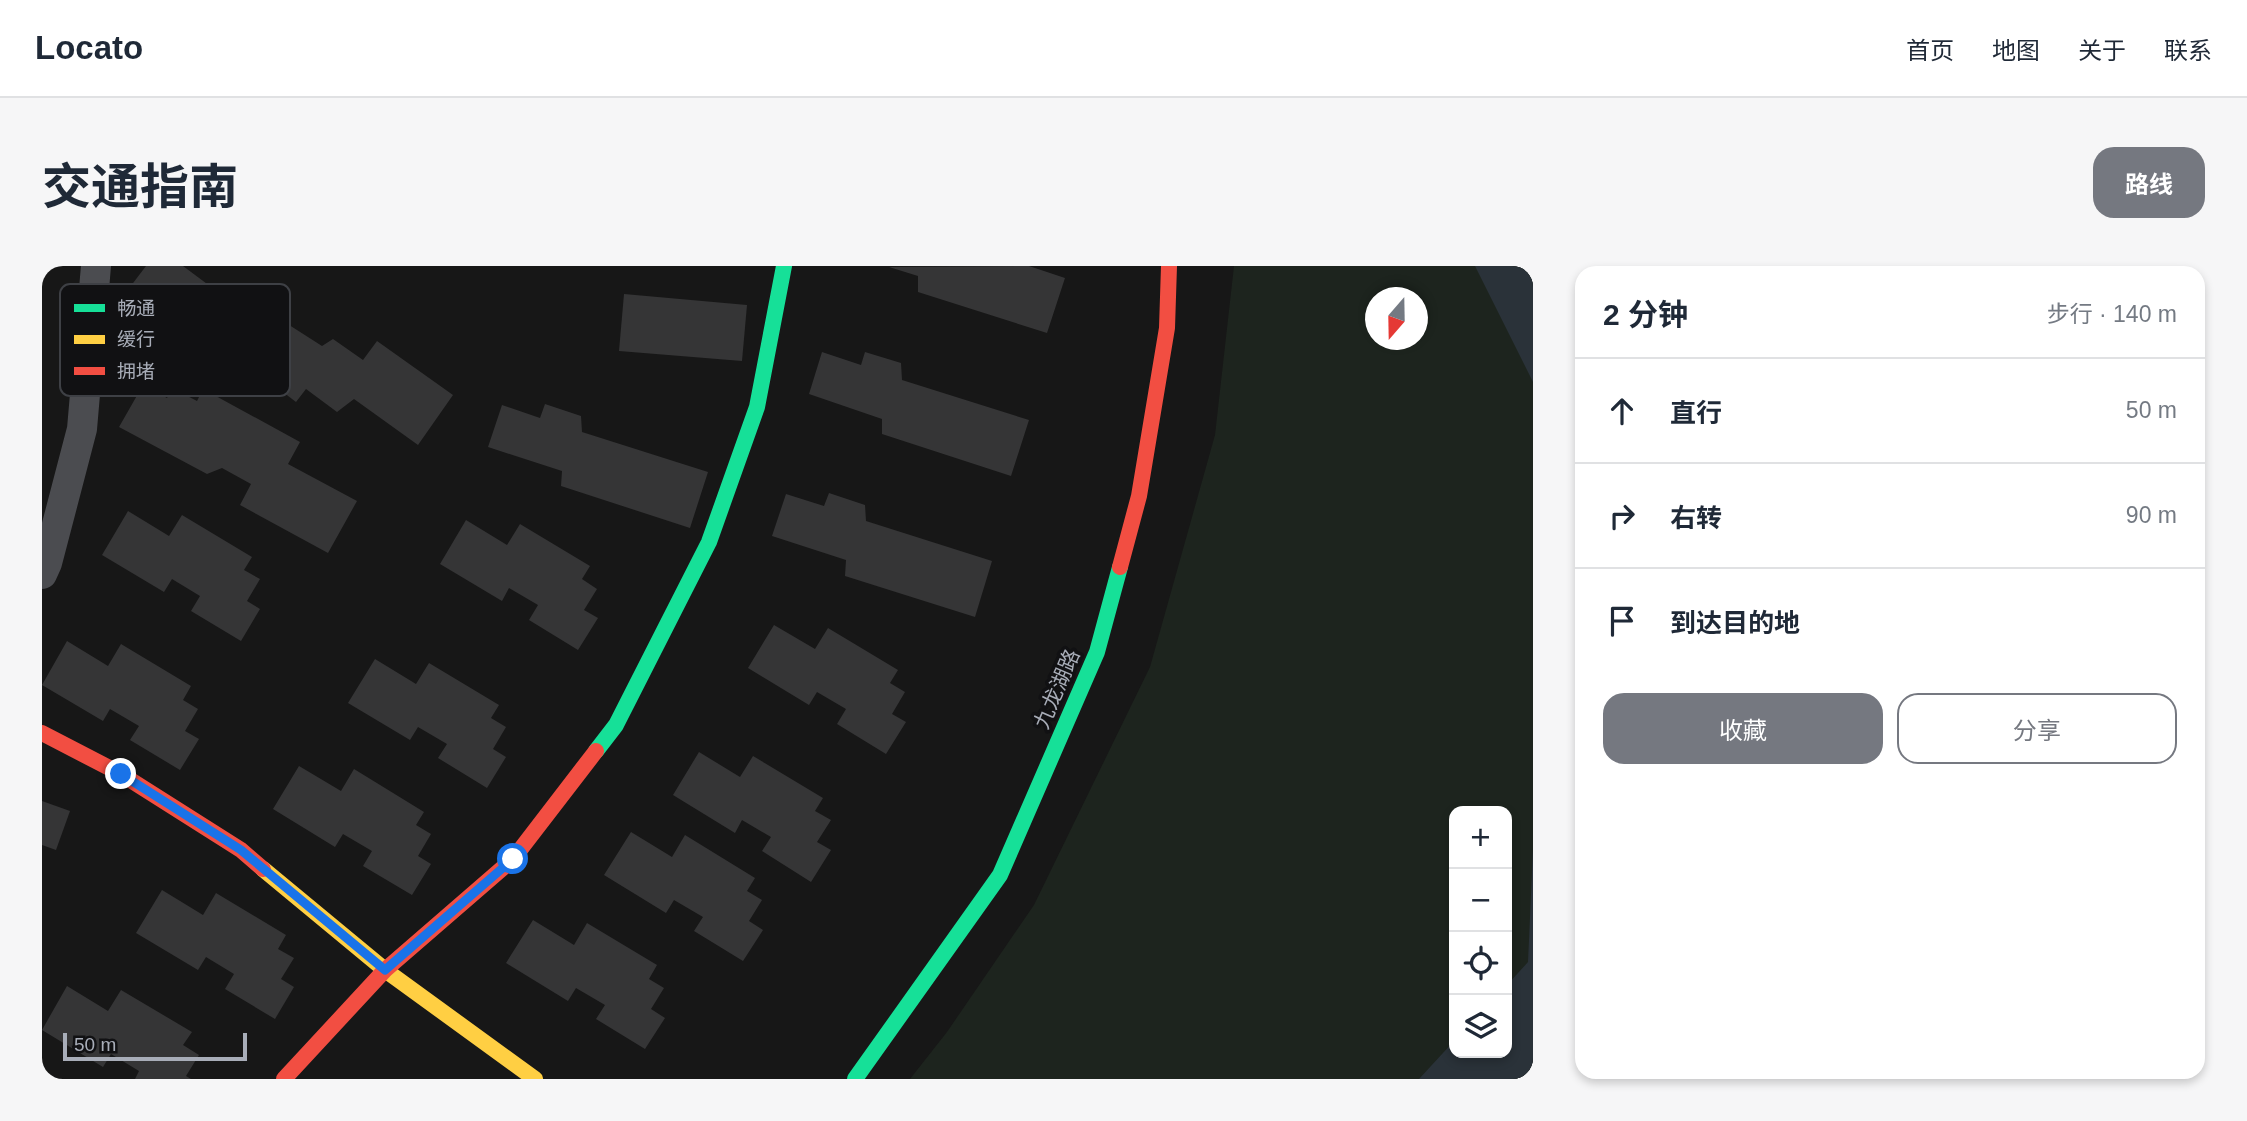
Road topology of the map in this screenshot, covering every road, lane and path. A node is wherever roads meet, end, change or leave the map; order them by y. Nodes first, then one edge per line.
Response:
1 (96, 266) edge
2 (784, 266) edge
3 (1169, 266) edge
4 (94, 284) edge
5 (85, 396) edge
6 (42, 574) edge
7 (42, 733) edge
8 (385, 970) junction
9 (284, 1079) edge
10 (535, 1079) edge
11 (855, 1079) edge

1 - 4 street
2 - 8 street
3 - 11 street, 九龙湖路
5 - 6 street
7 - 8 street
8 - 9 street
8 - 10 street

